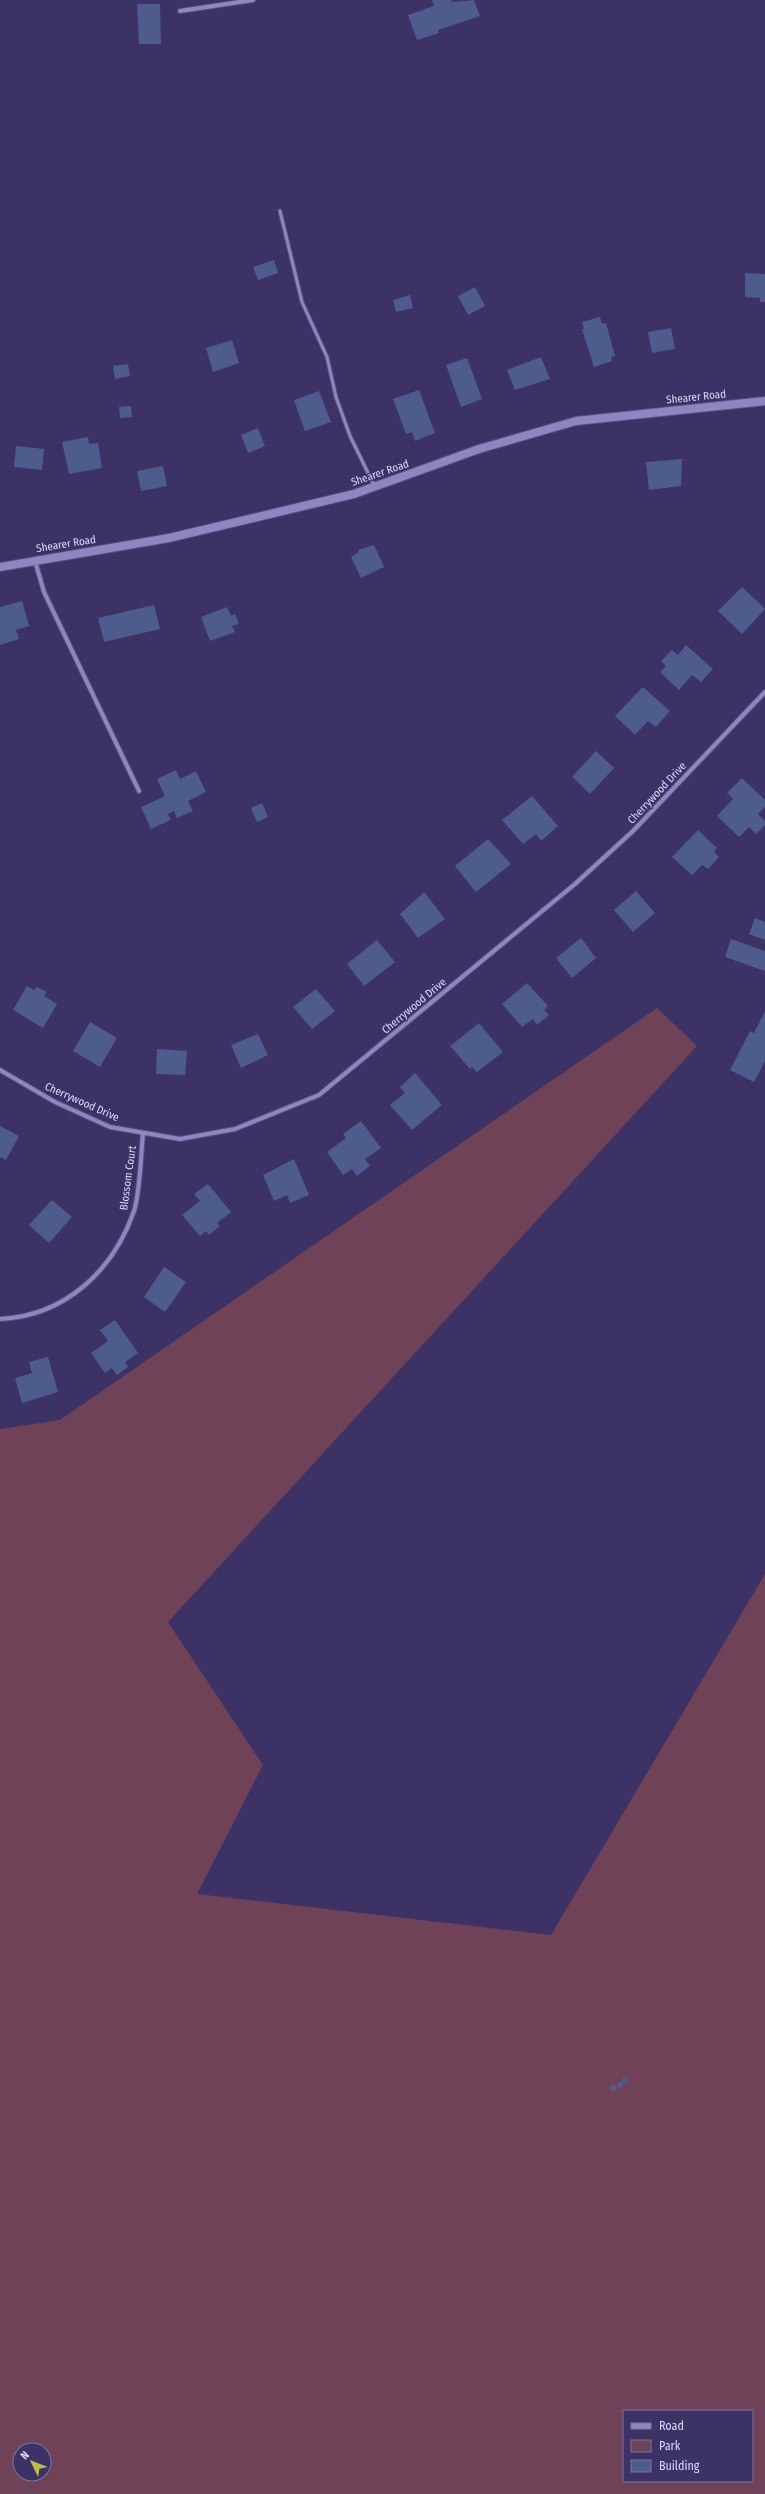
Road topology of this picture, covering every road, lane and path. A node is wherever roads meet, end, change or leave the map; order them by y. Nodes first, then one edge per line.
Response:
1 (253, 0) edge
2 (180, 10) dead end
3 (280, 211) dead end
4 (765, 401) edge
5 (375, 487) junction
6 (35, 560) junction
7 (0, 567) edge
8 (765, 692) edge
9 (139, 791) dead end
10 (0, 1070) edge
11 (143, 1133) junction
12 (0, 1319) edge

1 - 2 street
3 - 5 lane
4 - 5 street, Shearer Road
5 - 6 street, Shearer Road
6 - 7 street, Shearer Road
6 - 9 street
8 - 11 street, Cherrywood Drive
10 - 11 street, Cherrywood Drive
11 - 12 street, Blossom Court

